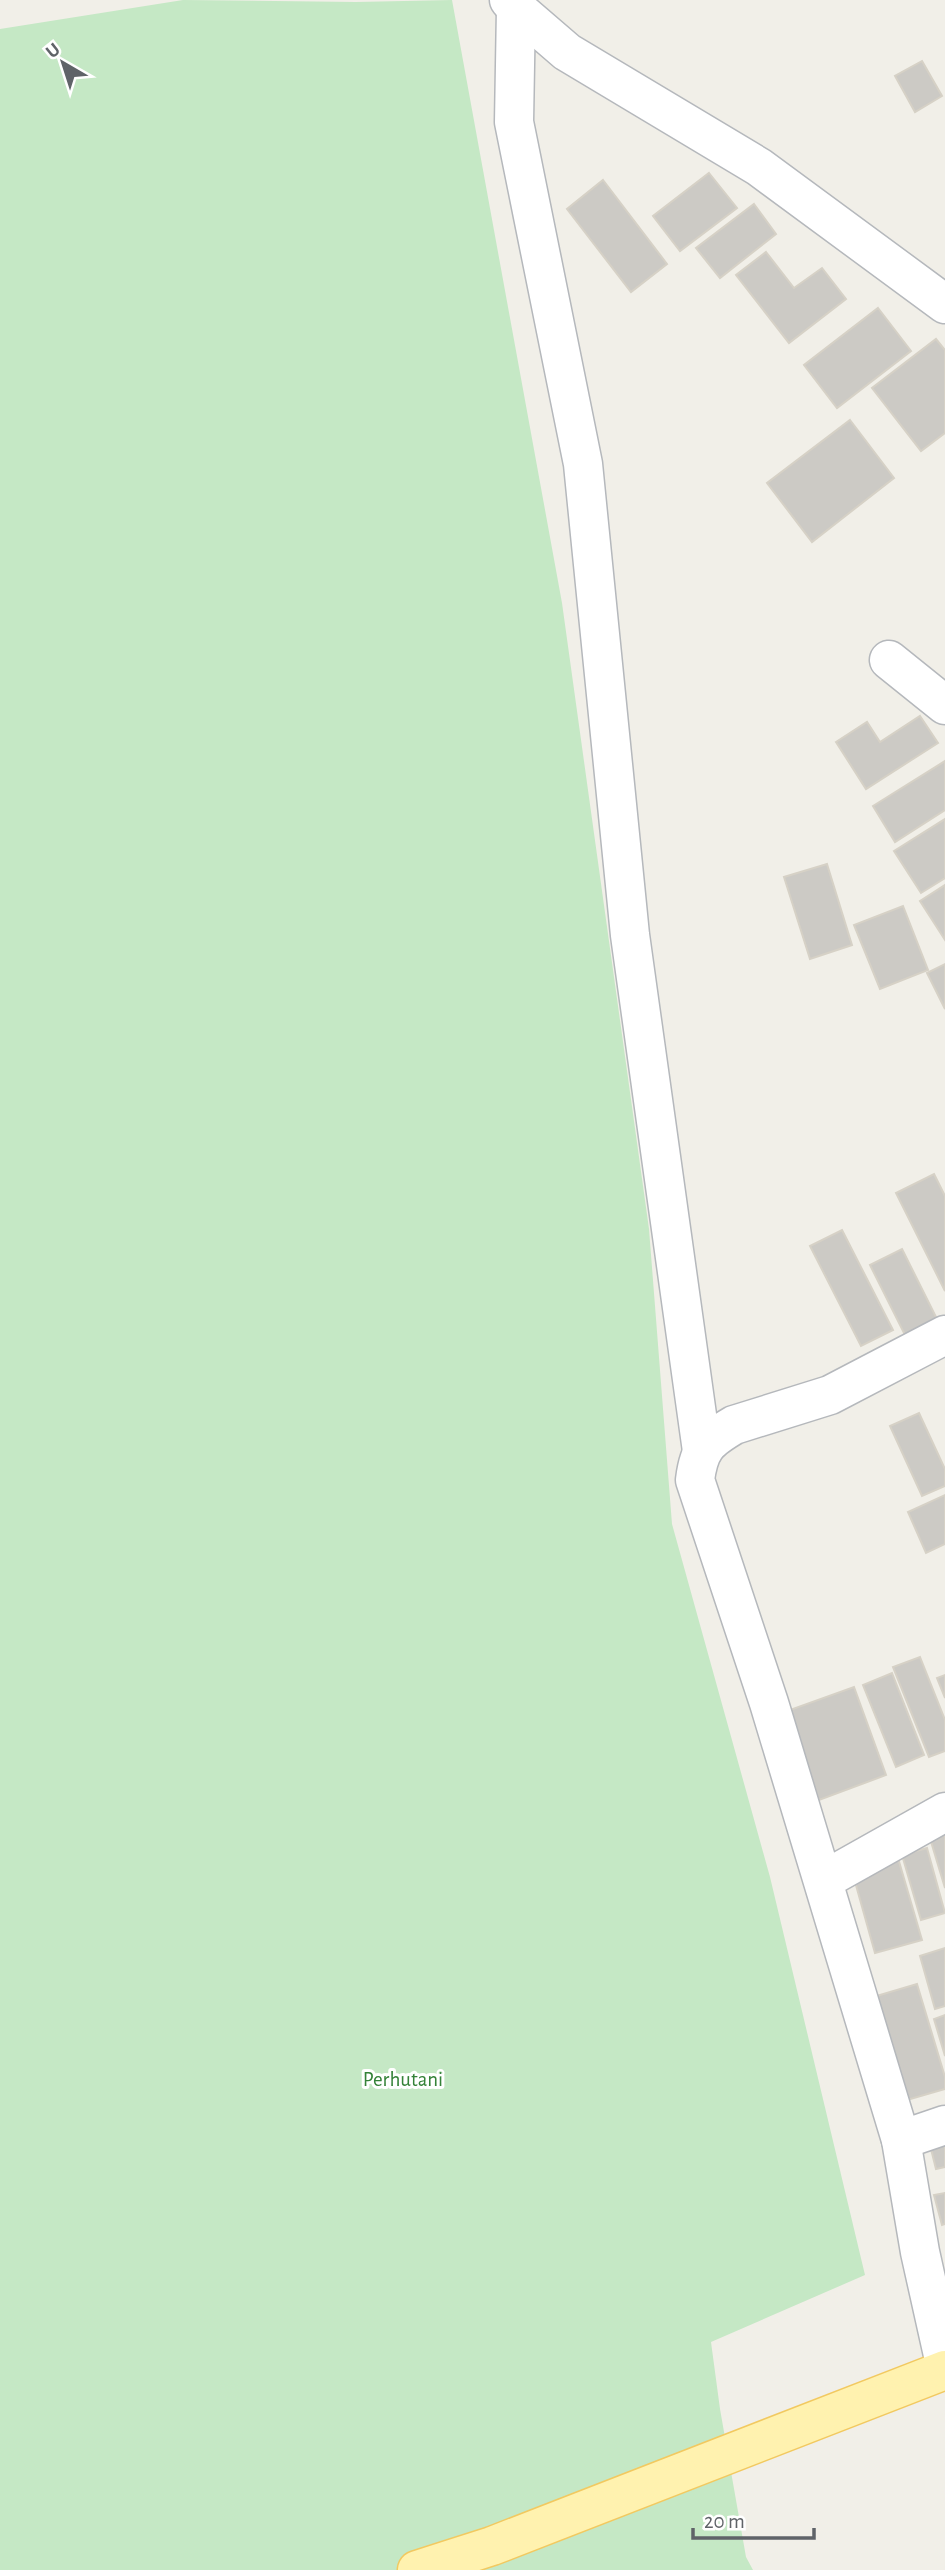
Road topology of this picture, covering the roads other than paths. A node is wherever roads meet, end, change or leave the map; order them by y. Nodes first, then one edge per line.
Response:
1 (512, 4) edge
2 (945, 304) edge
3 (889, 660) dead end
4 (945, 705) edge
5 (945, 1335) edge
6 (702, 1451) junction
7 (945, 1812) edge
8 (824, 1880) junction
9 (945, 2126) edge
10 (901, 2140) junction
11 (945, 2364) edge
12 (945, 2370) edge
13 (417, 2570) edge

1 - 2 street
1 - 6 street
3 - 4 street
5 - 6 street
6 - 8 street
7 - 8 street
8 - 10 street
9 - 10 street
10 - 11 street
12 - 13 main road

